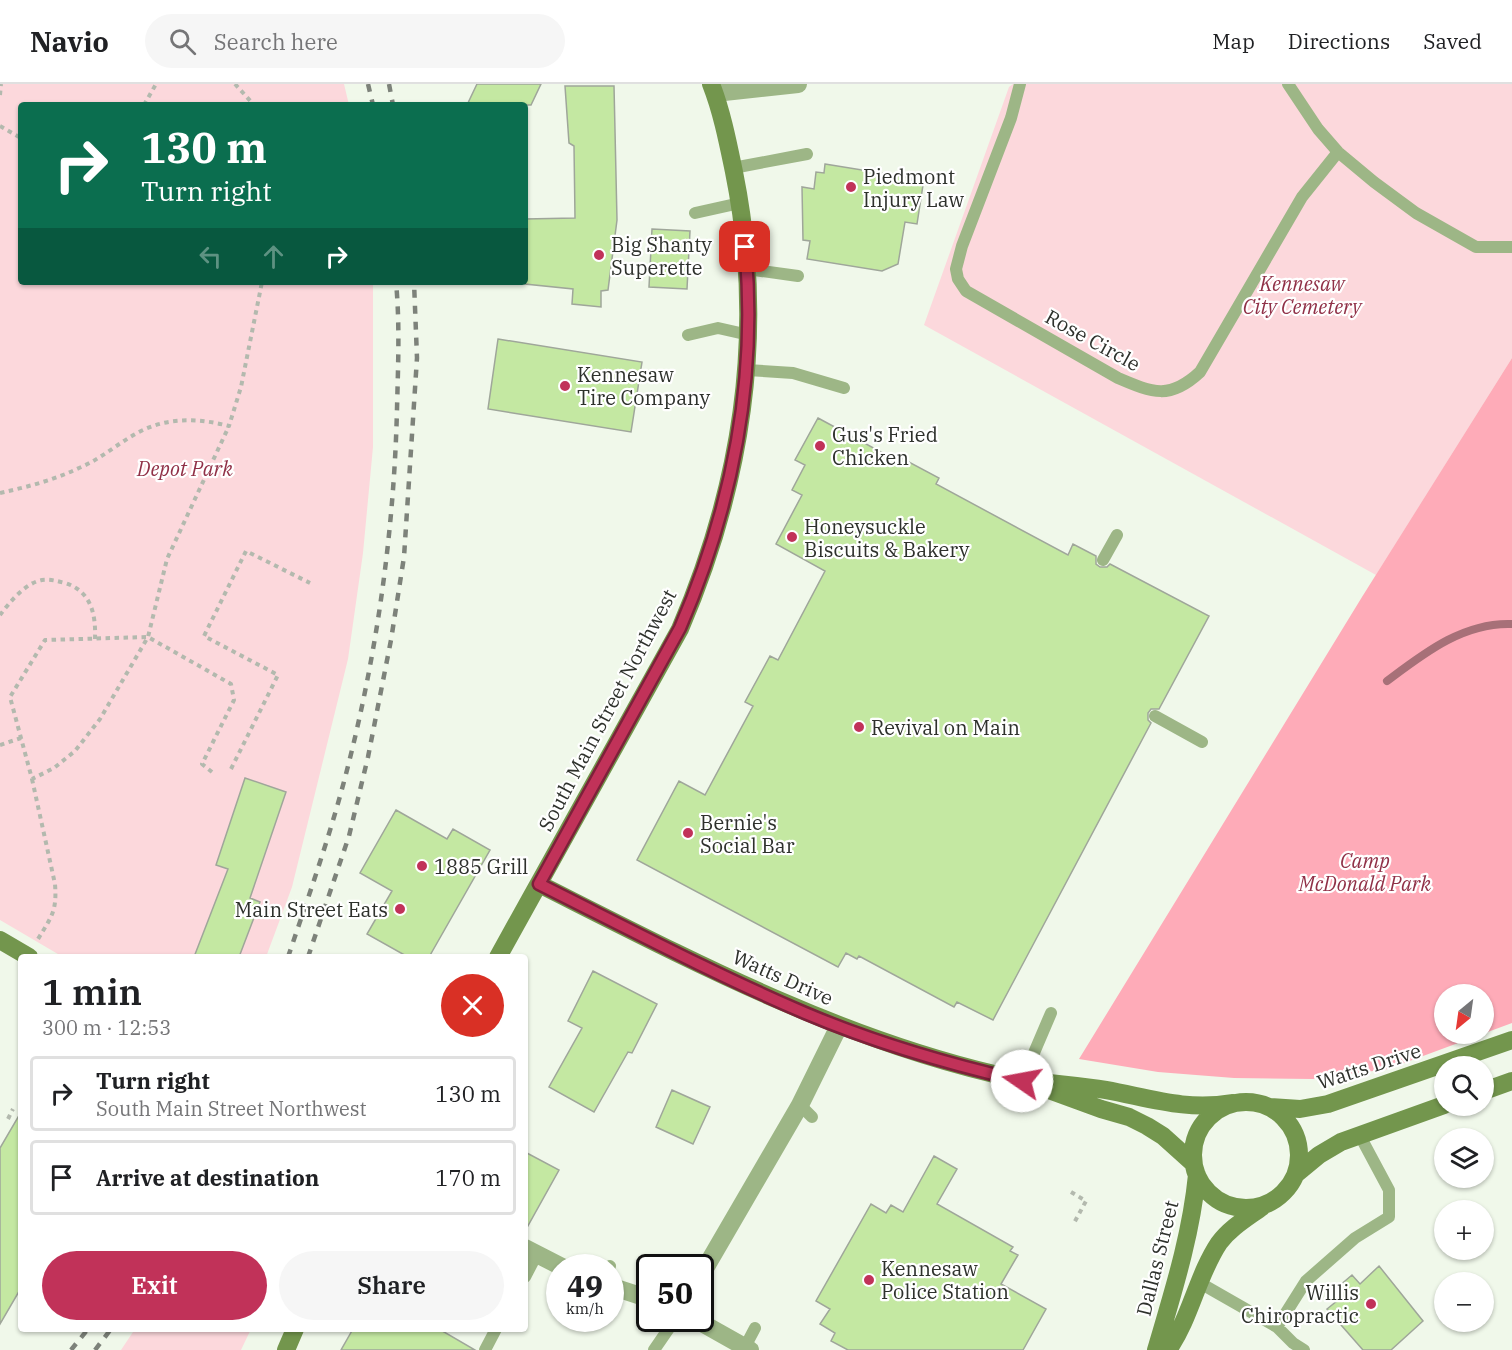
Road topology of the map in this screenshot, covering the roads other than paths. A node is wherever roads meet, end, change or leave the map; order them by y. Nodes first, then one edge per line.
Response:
1 (798, 84) edge
2 (1020, 84) edge
3 (1288, 84) edge
4 (713, 89) edge
5 (1338, 152) junction
6 (807, 154) dead end
7 (733, 168) junction
8 (740, 203) junction
9 (695, 213) dead end
10 (1512, 247) edge
11 (747, 269) junction
12 (798, 276) dead end
13 (688, 335) dead end
14 (749, 335) junction
15 (747, 370) junction
16 (844, 388) dead end
17 (1117, 535) dead end
18 (1103, 560) dead end
19 (1155, 716) dead end
20 (1202, 742) dead end
21 (539, 884) junction
22 (0, 940) edge
23 (33, 949) edge
24 (500, 954) edge
25 (1051, 1013) dead end
26 (839, 1026) junction
27 (1512, 1040) edge
28 (1022, 1081) junction
29 (1512, 1081) edge
30 (1494, 1087) edge
31 (1232, 1103) junction
32 (1270, 1107) junction
33 (1434, 1108) edge
34 (1359, 1134) junction
35 (1195, 1169) junction
36 (1296, 1173) junction
37 (1265, 1204) junction
38 (531, 1251) edge
39 (714, 1255) edge
40 (546, 1259) edge
41 (1200, 1283) junction
42 (1277, 1327) junction
43 (754, 1328) dead end
44 (714, 1330) edge
45 (295, 1332) edge
46 (494, 1332) edge
47 (666, 1332) edge
48 (747, 1349) edge
49 (286, 1350) edge
50 (485, 1350) edge
51 (654, 1350) edge
52 (1156, 1350) edge
53 (1168, 1350) edge
54 (1304, 1350) edge

1 - 4 street
2 - 5 lane, Rose Circle
3 - 5 lane
4 - 7 main road, South Main Street Northwest
5 - 10 lane
6 - 7 lane
7 - 8 main road, South Main Street Northwest
8 - 9 lane
8 - 11 main road, South Main Street Northwest
11 - 12 lane
11 - 14 main road, South Main Street Northwest
13 - 14 lane
14 - 15 main road, South Main Street Northwest
15 - 16 lane
15 - 21 main road, South Main Street Northwest
17 - 18 lane
19 - 20 lane
21 - 24 main road, South Main Street Northwest
21 - 26 main road, Watts Drive
22 - 23 main road
25 - 28 lane
26 - 28 main road, Watts Drive
26 - 39 street
27 - 32 main road, Watts Drive
28 - 31 main road, Watts Drive
28 - 35 main road, Watts Drive
29 - 30 main road
31 - 32 main road
31 - 35 main road
32 - 36 main road
33 - 34 main road
34 - 36 main road
34 - 42 lane
35 - 37 main road
35 - 52 main road, Dallas Street
36 - 37 main road
37 - 41 main road, Dallas Street
38 - 40 street
41 - 42 lane
41 - 53 main road, Dallas Street
42 - 54 lane
43 - 48 lane
44 - 48 street
45 - 49 main road
46 - 50 lane
47 - 51 lane

